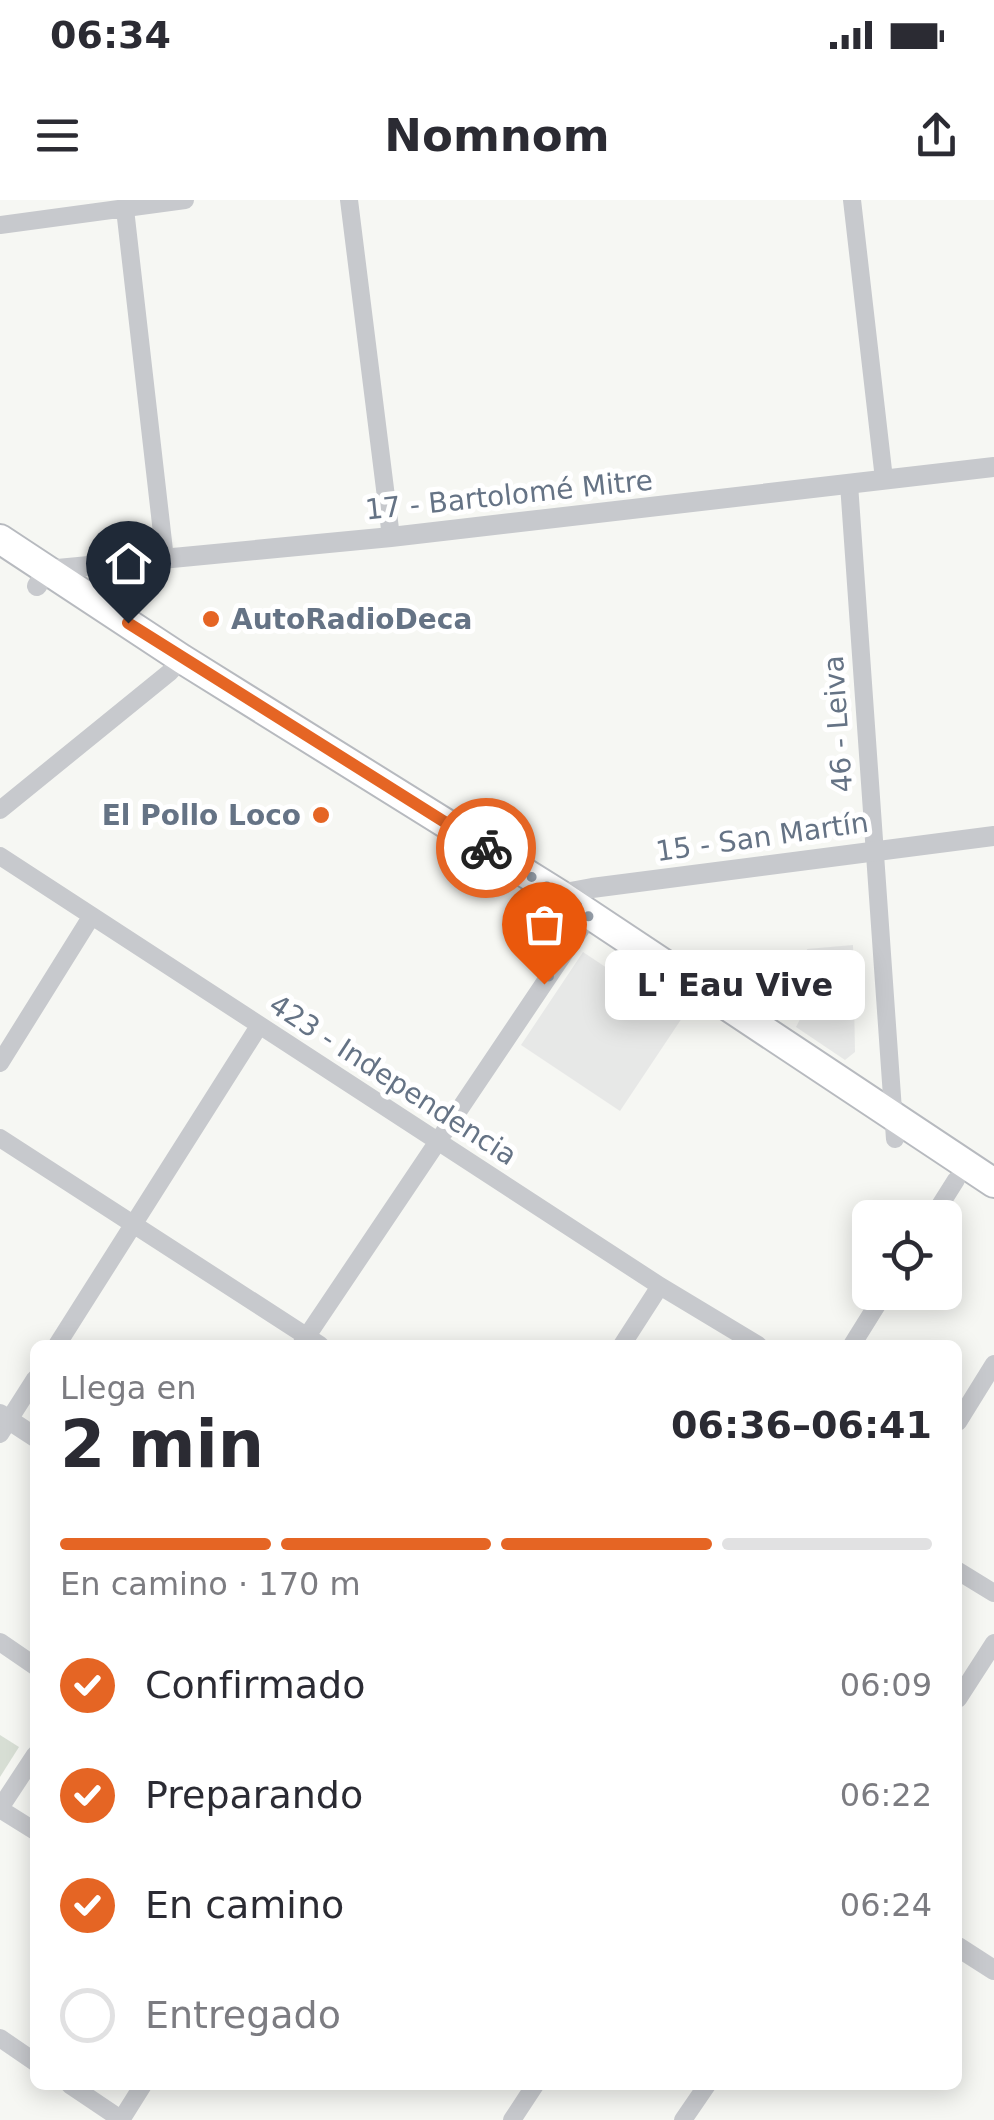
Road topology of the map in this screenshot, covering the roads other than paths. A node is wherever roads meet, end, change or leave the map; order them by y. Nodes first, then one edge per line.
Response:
1 (185, 200) edge
2 (349, 200) edge
3 (852, 200) edge
4 (125, 208) junction
5 (0, 225) edge
6 (994, 467) edge
7 (884, 480) junction
8 (850, 484) junction
9 (391, 537) junction
10 (0, 539) edge
11 (165, 559) junction
12 (0, 561) edge
13 (42, 578) junction
14 (176, 665) junction
15 (0, 810) edge
16 (994, 836) edge
17 (874, 850) junction
18 (0, 856) edge
19 (588, 910) junction
20 (91, 917) junction
21 (259, 1026) junction
22 (0, 1063) edge
23 (894, 1128) junction
24 (0, 1138) edge
25 (438, 1142) junction
26 (956, 1180) junction
27 (994, 1183) edge
28 (943, 1200) edge
29 (994, 1204) edge
30 (136, 1224) junction
31 (660, 1286) junction
32 (874, 1310) edge
33 (60, 1340) edge
34 (306, 1340) edge
35 (310, 1340) edge
36 (625, 1340) edge
37 (750, 1340) edge
38 (855, 1340) edge
39 (994, 1364) edge
40 (30, 1386) edge
41 (962, 1416) edge
42 (3, 1422) edge
43 (30, 1435) edge
44 (962, 1573) edge
45 (994, 1593) edge
46 (0, 1642) edge
47 (994, 1642) edge
48 (30, 1663) edge
49 (962, 1694) edge
50 (30, 1763) edge
51 (0, 1808) edge
52 (30, 1828) edge
53 (962, 1950) edge
54 (994, 1970) edge
55 (0, 2038) edge
56 (30, 2059) edge
57 (77, 2090) edge
58 (141, 2090) edge
59 (532, 2090) edge
60 (703, 2090) edge
61 (121, 2120) edge
62 (512, 2120) edge
63 (683, 2120) edge

1 - 4 street
2 - 9 street
3 - 7 street
4 - 5 street
4 - 11 street
6 - 7 street, 17 - Bartolomé Mitre
7 - 8 street, 17 - Bartolomé Mitre
8 - 9 street, 17 - Bartolomé Mitre
8 - 17 street, 46 - Leiva
9 - 11 street, 17 - Bartolomé Mitre
10 - 13 main road
11 - 13 street, 17 - Bartolomé Mitre
12 - 13 main road
13 - 14 main road
14 - 15 street
14 - 19 main road
16 - 17 street, 15 - San Martín
17 - 19 street, 15 - San Martín
17 - 23 street, 46 - Leiva
18 - 20 street, 423 - Independencia
19 - 23 main road
19 - 25 street
20 - 21 street, 423 - Independencia
20 - 22 street
21 - 25 street, 423 - Independencia
21 - 30 street
23 - 26 main road
23 - 27 main road
24 - 30 street
25 - 31 street, 423 - Independencia
25 - 35 street
26 - 28 street
26 - 29 main road
30 - 33 street
30 - 34 street
31 - 36 street
31 - 37 street, 423 - Independencia
32 - 38 street
39 - 41 street
40 - 42 street
42 - 43 street
44 - 45 street
46 - 48 street
47 - 49 street
50 - 51 street
51 - 52 street
53 - 54 street
55 - 56 street
57 - 61 street
58 - 61 street
59 - 62 street
60 - 63 street

